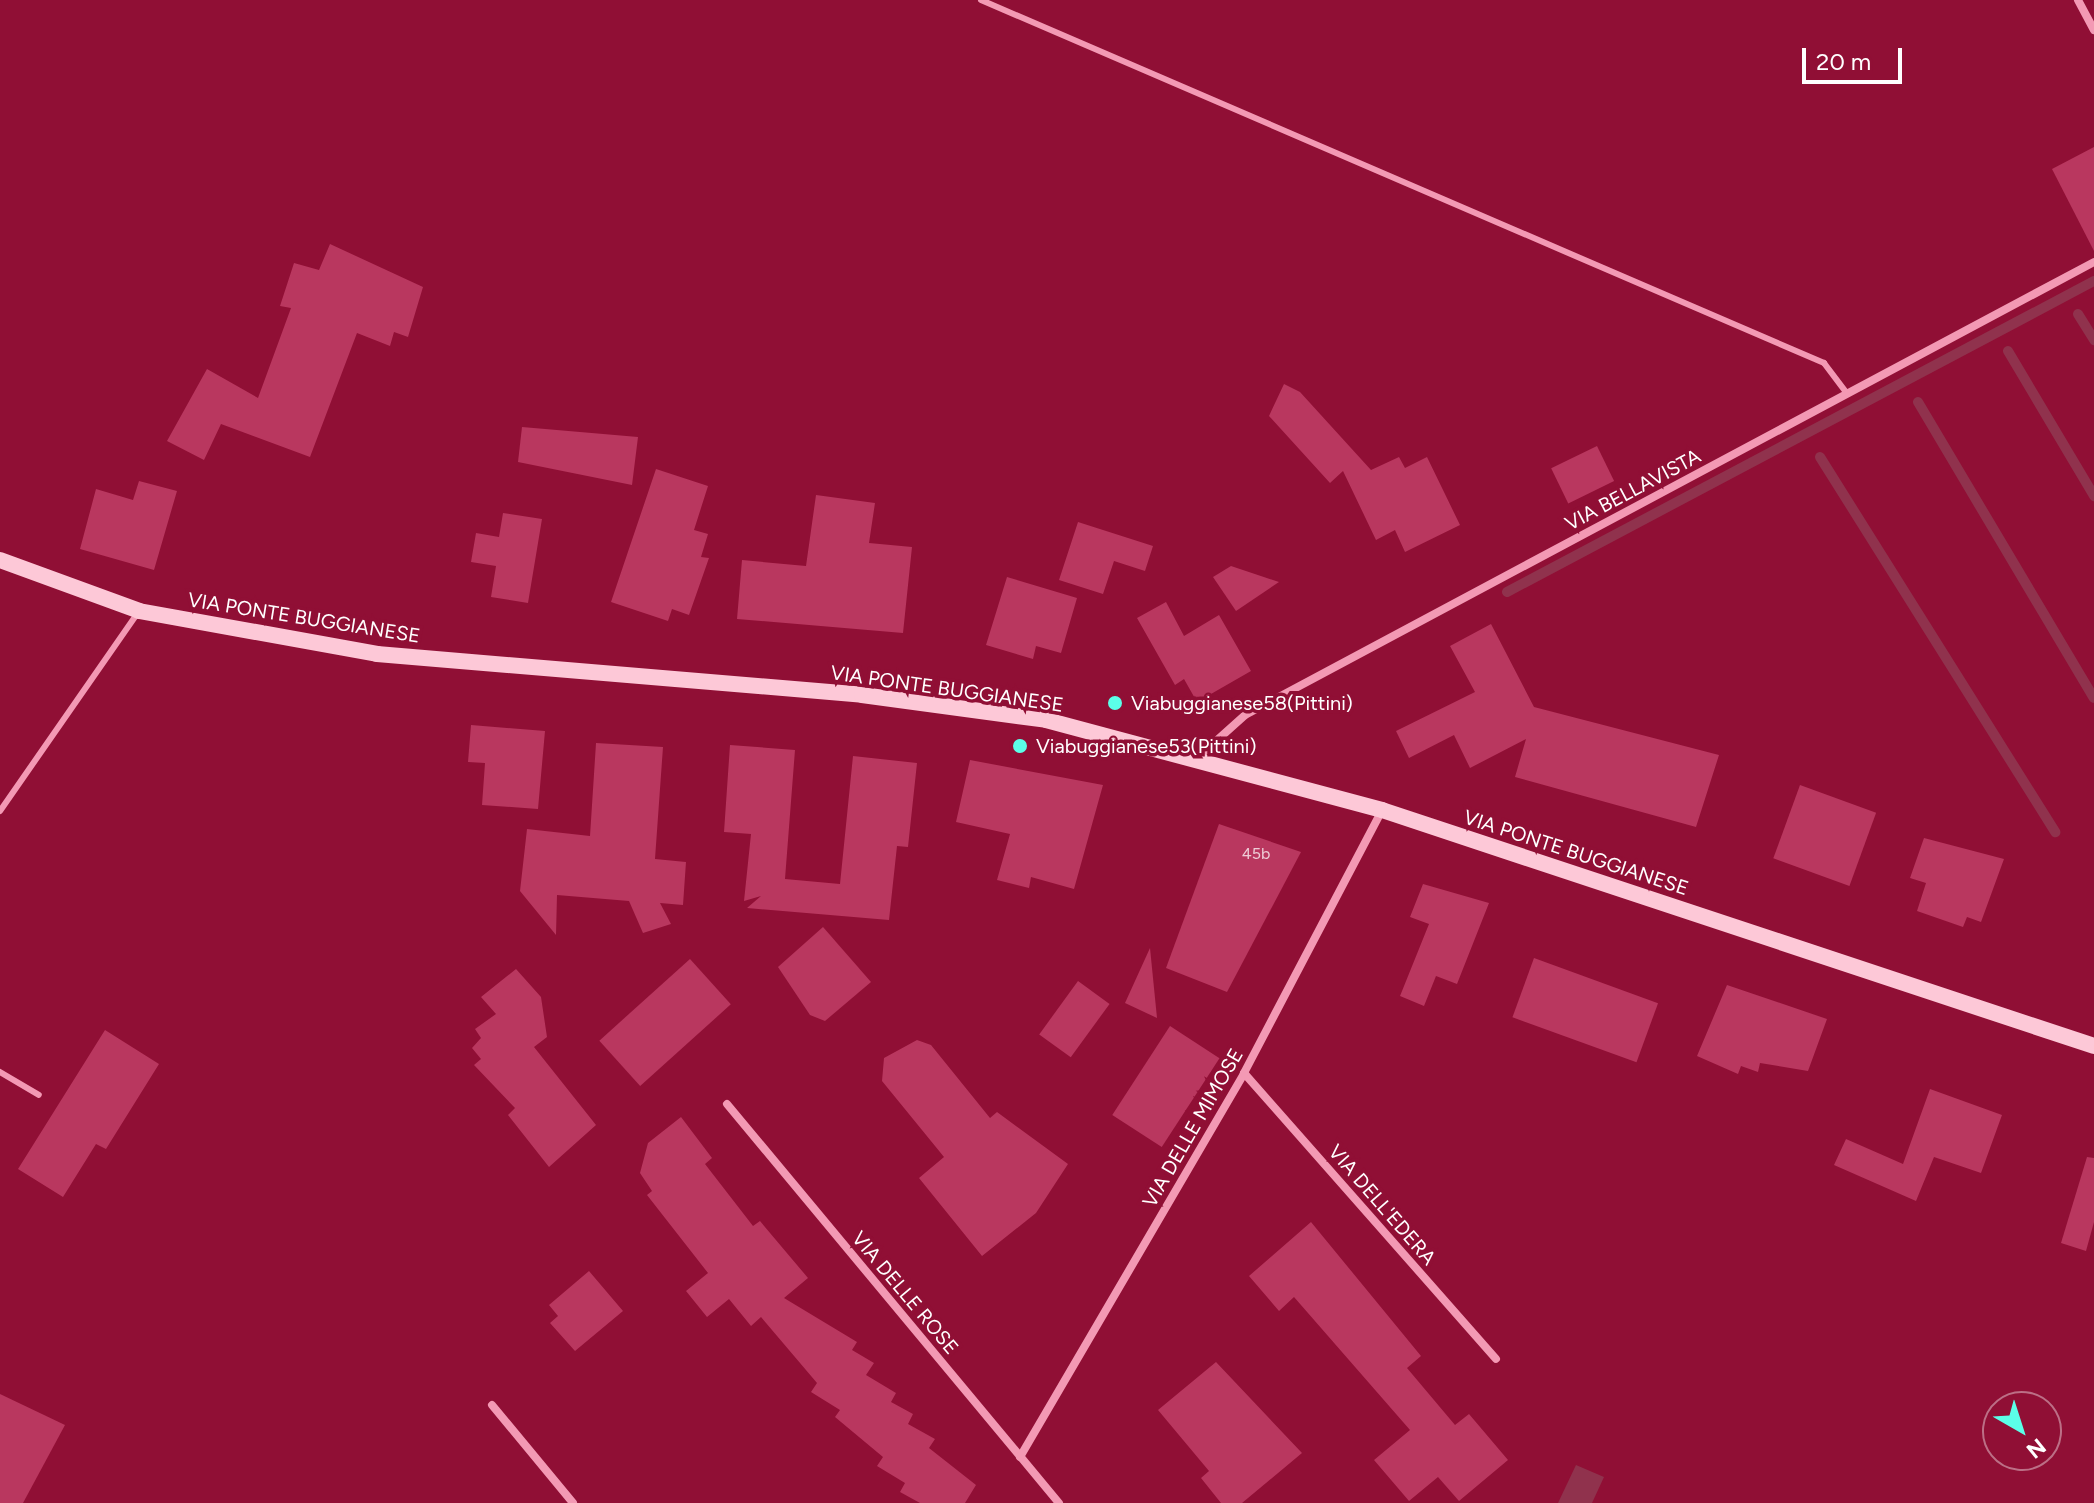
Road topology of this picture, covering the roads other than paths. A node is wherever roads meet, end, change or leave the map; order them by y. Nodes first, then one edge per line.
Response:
1 (981, 0) edge
2 (2078, 0) edge
3 (2094, 30) edge
4 (2094, 262) edge
5 (1847, 394) junction
6 (0, 560) edge
7 (139, 611) junction
8 (1195, 760) junction
9 (1382, 810) junction
10 (0, 811) edge
11 (2094, 1046) edge
12 (0, 1072) edge
13 (1244, 1073) junction
14 (39, 1095) dead end
15 (727, 1104) dead end
16 (1496, 1359) dead end
17 (492, 1405) dead end
18 (1020, 1457) junction
19 (573, 1503) edge
20 (1059, 1503) edge

1 - 5 lane
2 - 3 street
4 - 5 street, VIA BELLAVISTA
5 - 8 street, VIA BELLAVISTA
6 - 7 main road, VIA PONTE BUGGIANESE
7 - 8 main road, VIA PONTE BUGGIANESE
7 - 10 lane
8 - 9 main road, VIA PONTE BUGGIANESE
9 - 11 main road, VIA PONTE BUGGIANESE
9 - 13 street, VIA DELLE MIMOSE
12 - 14 lane
13 - 16 street, VIA DELL'EDERA
13 - 18 street, VIA DELLE MIMOSE
15 - 18 street, VIA DELLE ROSE
17 - 19 street
18 - 20 street, VIA DELLE ROSE

